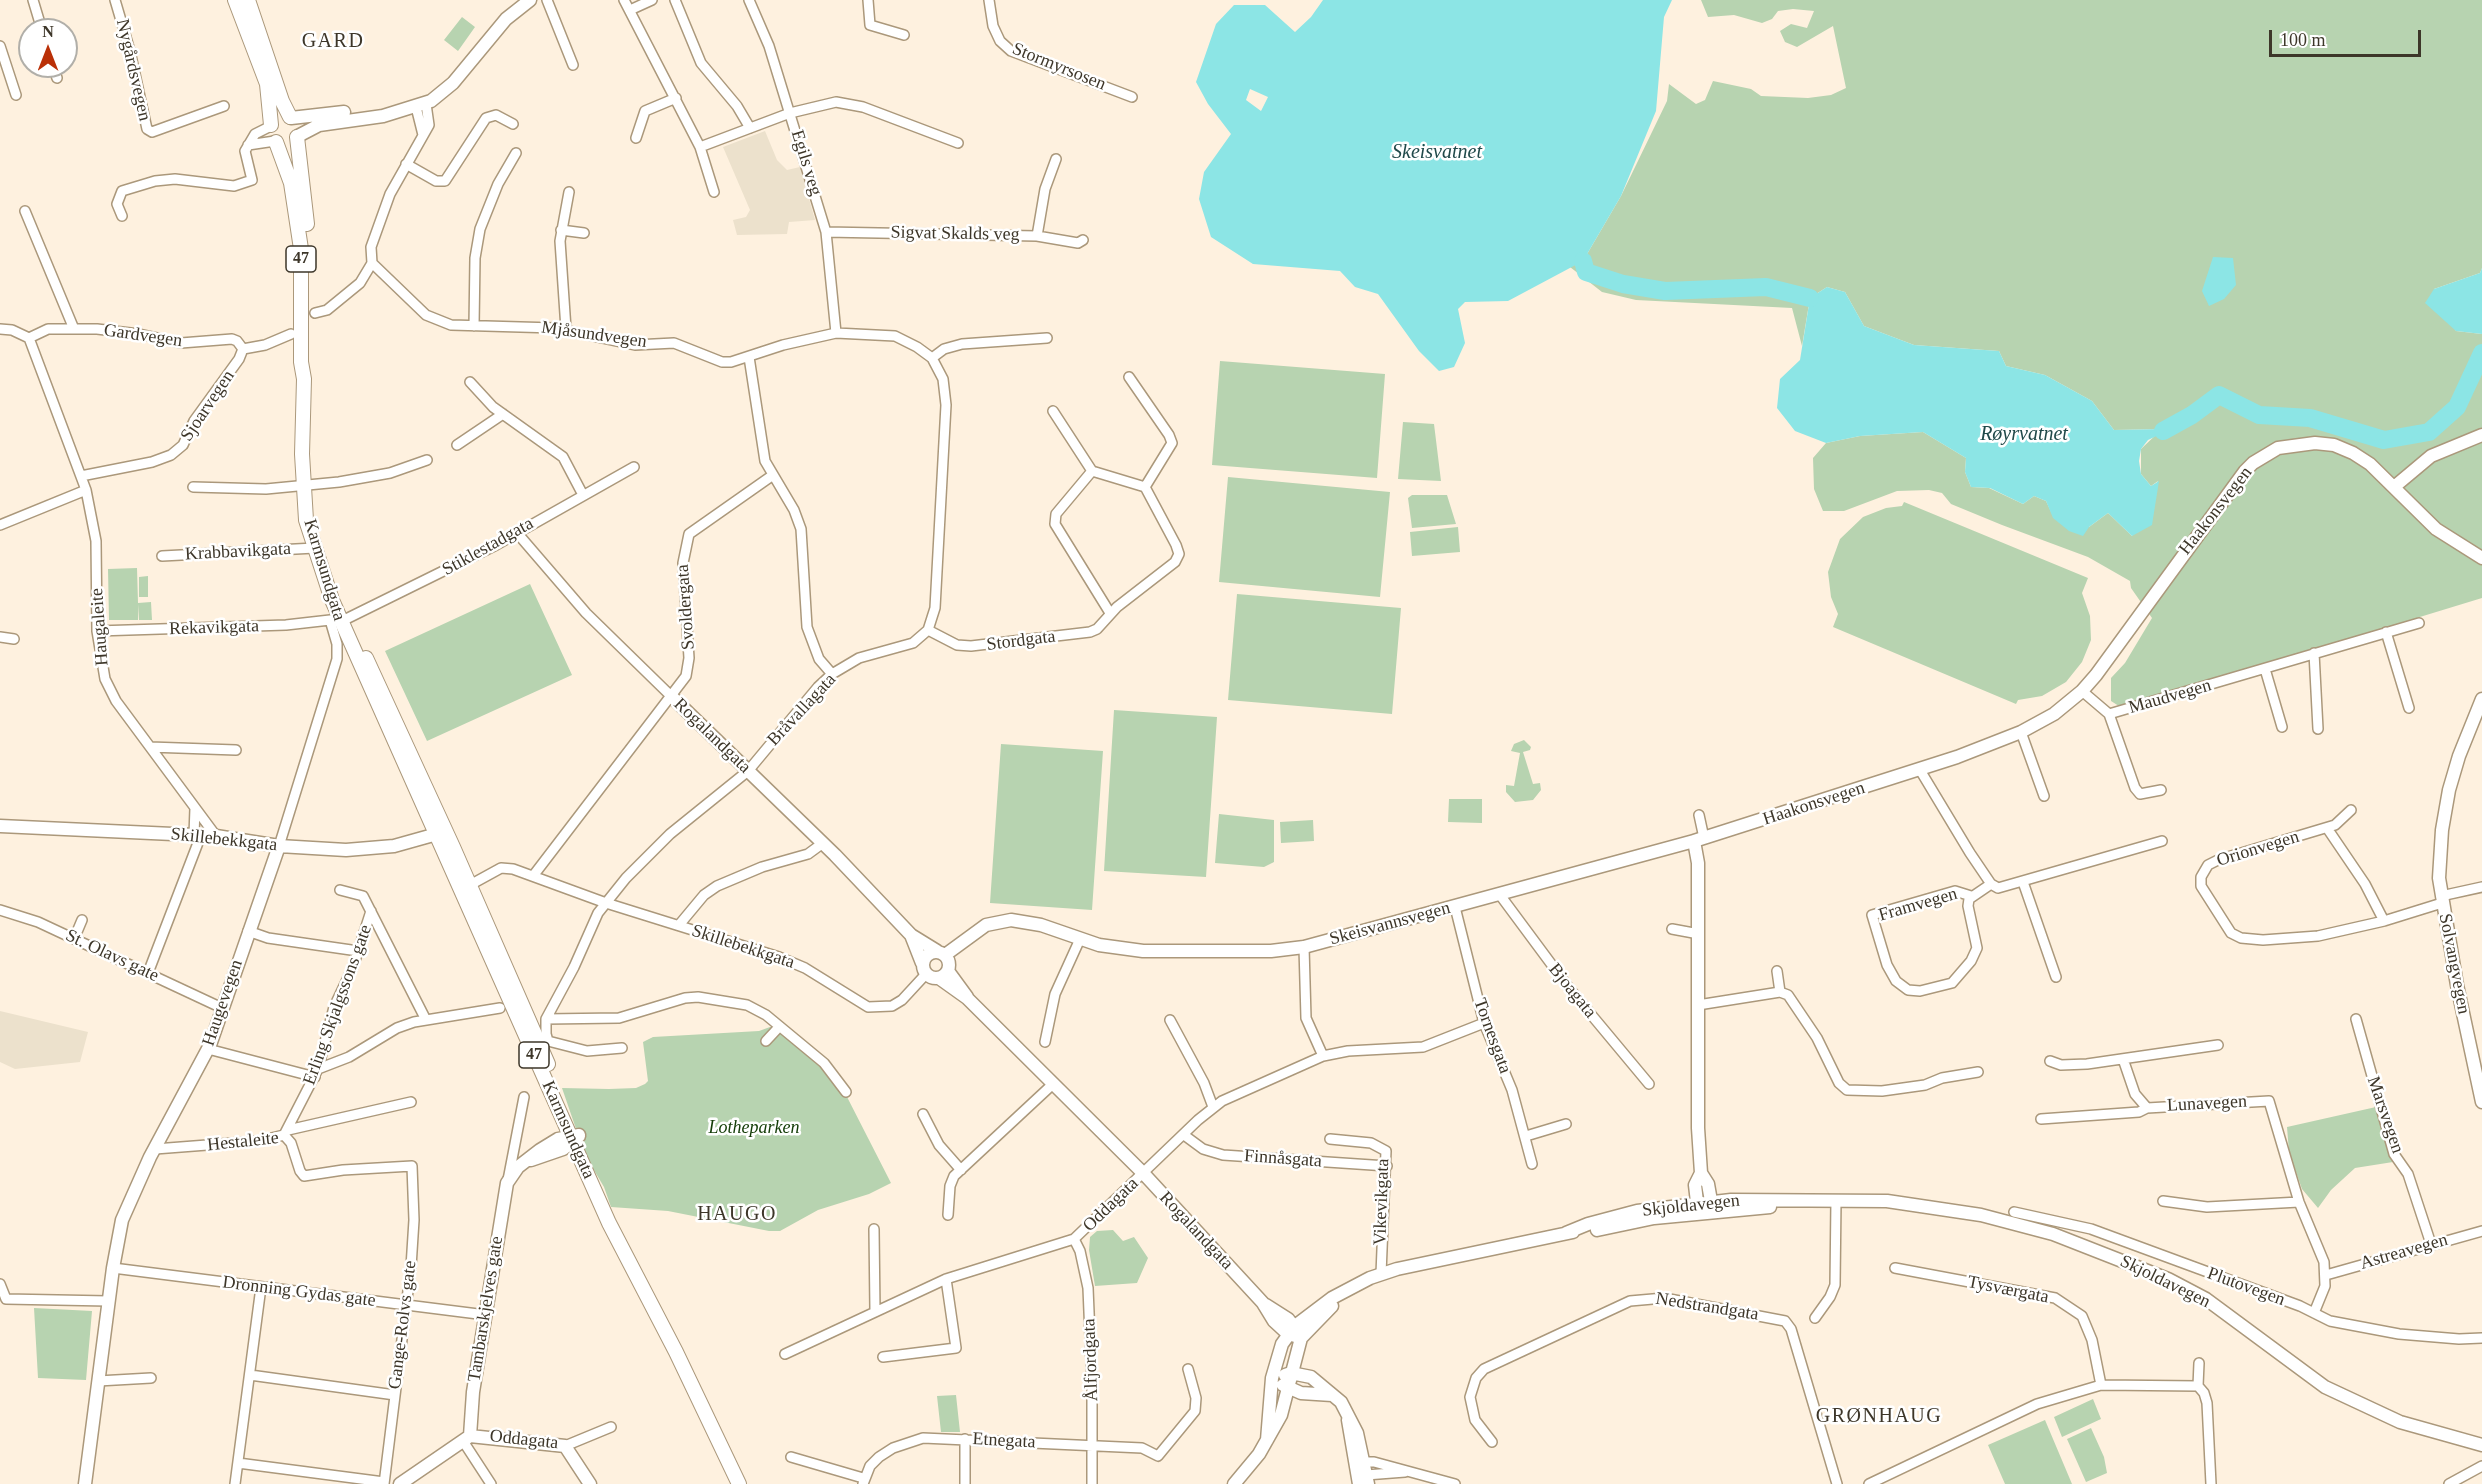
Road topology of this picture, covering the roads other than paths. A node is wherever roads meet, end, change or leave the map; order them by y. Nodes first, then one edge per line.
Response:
1 (33, 0) edge
2 (115, 0) edge
3 (235, 0) edge
4 (248, 0) edge
5 (531, 0) edge
6 (547, 0) edge
7 (624, 0) edge
8 (652, 0) edge
9 (675, 0) edge
10 (749, 0) edge
11 (868, 0) edge
12 (989, 0) edge
13 (630, 10) junction
14 (38, 18) edge
15 (904, 35) dead end
16 (0, 46) edge
17 (573, 65) dead end
18 (1130, 84) dead end
19 (16, 95) dead end
20 (676, 98) junction
21 (224, 106) dead end
22 (418, 106) junction
23 (790, 113) junction
24 (290, 117) junction
25 (513, 124) dead end
26 (271, 126) junction
27 (750, 128) junction
28 (297, 137) junction
29 (636, 138) dead end
30 (275, 141) junction
31 (958, 143) dead end
32 (248, 145) junction
33 (700, 147) junction
34 (516, 153) dead end
35 (1056, 159) dead end
36 (406, 164) junction
37 (569, 192) dead end
38 (714, 192) dead end
39 (25, 211) dead end
40 (122, 216) dead end
41 (561, 230) junction
42 (826, 232) junction
43 (584, 233) dead end
44 (1037, 236) junction
45 (1083, 240) dead end
46 (372, 263) junction
47 (315, 313) dead end
48 (474, 327) junction
49 (0, 329) edge
50 (74, 329) junction
51 (566, 329) junction
52 (836, 333) junction
53 (291, 334) dead end
54 (29, 338) junction
55 (1047, 338) dead end
56 (243, 349) junction
57 (749, 357) junction
58 (932, 358) junction
59 (1129, 377) dead end
60 (304, 379) junction
61 (470, 382) dead end
62 (1053, 411) dead end
63 (503, 414) junction
64 (2482, 435) edge
65 (457, 445) dead end
66 (427, 460) dead end
67 (634, 467) dead end
68 (1092, 471) junction
69 (773, 475) junction
70 (81, 476) junction
71 (303, 485) junction
72 (193, 487) dead end
73 (1145, 487) junction
74 (2394, 487) junction
75 (86, 490) junction
76 (583, 495) junction
77 (306, 501) junction
78 (0, 525) edge
79 (518, 534) junction
80 (315, 548) junction
81 (162, 556) dead end
82 (2482, 558) edge
83 (1110, 613) junction
84 (340, 620) junction
85 (2419, 623) dead end
86 (928, 630) junction
87 (97, 631) junction
88 (2386, 632) junction
89 (0, 637) edge
90 (14, 639) dead end
91 (2314, 653) junction
92 (2265, 669) junction
93 (832, 674) junction
94 (2082, 692) junction
95 (672, 697) junction
96 (2482, 699) edge
97 (2409, 708) dead end
98 (2109, 714) junction
99 (2282, 727) dead end
100 (2318, 729) dead end
101 (2021, 732) junction
102 (150, 747) junction
103 (236, 750) dead end
104 (1920, 770) junction
105 (748, 771) junction
106 (2161, 790) dead end
107 (2044, 796) dead end
108 (195, 808) junction
109 (2351, 810) dead end
110 (1699, 815) dead end
111 (0, 826) edge
112 (2327, 828) junction
113 (440, 833) junction
114 (197, 835) junction
115 (216, 836) junction
116 (1699, 840) junction
117 (2162, 841) dead end
118 (824, 843) junction
119 (279, 846) junction
120 (533, 876) junction
121 (2023, 882) junction
122 (1991, 884) junction
123 (470, 885) junction
124 (2482, 887) edge
125 (340, 890) dead end
126 (1500, 895) junction
127 (1971, 896) junction
128 (2441, 899) junction
129 (606, 903) junction
130 (1455, 907) junction
131 (0, 910) edge
132 (370, 911) junction
133 (82, 920) dead end
134 (2384, 921) junction
135 (679, 925) junction
136 (1672, 929) dead end
137 (248, 931) junction
138 (1699, 934) junction
139 (911, 935) junction
140 (74, 939) junction
141 (1080, 939) junction
142 (1304, 947) junction
143 (358, 951) junction
144 (941, 953) junction
145 (924, 969) junction
146 (1777, 971) dead end
147 (148, 973) junction
148 (944, 974) junction
149 (2056, 977) dead end
150 (1780, 992) junction
151 (1698, 1005) junction
152 (222, 1008) junction
153 (500, 1008) dead end
154 (546, 1019) junction
155 (2356, 1019) dead end
156 (426, 1020) junction
157 (1170, 1020) dead end
158 (1484, 1023) junction
159 (779, 1027) junction
160 (766, 1041) dead end
161 (1046, 1042) dead end
162 (2218, 1045) dead end
163 (622, 1048) dead end
164 (208, 1049) junction
165 (1323, 1056) junction
166 (2123, 1059) junction
167 (2050, 1061) dead end
168 (1978, 1072) dead end
169 (317, 1073) junction
170 (1054, 1083) junction
171 (1649, 1084) dead end
172 (846, 1092) dead end
173 (524, 1096) dead end
174 (411, 1102) dead end
175 (2482, 1102) edge
176 (1213, 1107) junction
177 (2147, 1108) junction
178 (922, 1114) dead end
179 (2042, 1119) dead end
180 (1566, 1124) dead end
181 (286, 1132) junction
182 (1184, 1135) junction
183 (1526, 1136) junction
184 (574, 1138) junction
185 (1330, 1139) dead end
186 (155, 1149) junction
187 (1532, 1164) dead end
188 (412, 1166) joint
189 (1387, 1166) junction
190 (961, 1170) junction
191 (1701, 1173) junction
192 (1144, 1174) junction
193 (507, 1182) junction
194 (1836, 1200) junction
195 (2163, 1201) dead end
196 (1697, 1202) junction
197 (2299, 1202) junction
198 (1708, 1207) junction
199 (2014, 1212) dead end
200 (948, 1215) dead end
201 (874, 1229) dead end
202 (2482, 1231) edge
203 (1566, 1233) junction
204 (1074, 1239) junction
205 (2431, 1244) junction
206 (1895, 1268) dead end
207 (113, 1269) junction
208 (1381, 1274) junction
209 (2326, 1275) junction
210 (946, 1280) junction
211 (0, 1284) edge
212 (261, 1287) junction
213 (1345, 1291) junction
214 (3, 1301) edge
215 (108, 1301) junction
216 (405, 1306) junction
217 (875, 1311) junction
218 (2314, 1313) junction
219 (486, 1315) junction
220 (1815, 1318) dead end
221 (1291, 1329) junction
222 (1301, 1338) junction
223 (2482, 1338) edge
224 (785, 1354) dead end
225 (883, 1358) dead end
226 (2199, 1363) dead end
227 (1188, 1369) dead end
228 (1291, 1373) junction
229 (250, 1375) junction
230 (151, 1378) dead end
231 (1272, 1378) junction
232 (98, 1381) junction
233 (2101, 1385) junction
234 (2198, 1386) junction
235 (1288, 1388) junction
236 (395, 1395) junction
237 (1332, 1395) junction
238 (611, 1427) dead end
239 (466, 1438) junction
240 (965, 1439) junction
241 (1267, 1440) junction
242 (1492, 1442) dead end
243 (2482, 1445) edge
244 (564, 1446) junction
245 (1093, 1446) junction
246 (791, 1457) dead end
247 (238, 1463) junction
248 (2482, 1466) edge
249 (1363, 1475) edge
250 (863, 1481) edge
251 (384, 1483) edge
252 (85, 1484) edge
253 (236, 1484) edge
254 (400, 1484) edge
255 (491, 1484) edge
256 (590, 1484) edge
257 (739, 1484) edge
258 (747, 1484) edge
259 (965, 1484) edge
260 (1092, 1484) edge
261 (1234, 1484) edge
262 (1455, 1484) edge
263 (1837, 1484) edge
264 (1869, 1484) edge
265 (2211, 1484) edge
266 (2449, 1484) edge

1 - 14 street
2 - 21 street, Nygårdsvegen
3 - 26 main road, 47
4 - 24 main road, 47
5 - 22 street
6 - 17 street
7 - 13 street
8 - 13 street
9 - 27 street
10 - 23 street, Egils veg
11 - 15 street
12 - 18 street, Stormyrsosen
13 - 20 street
16 - 19 street
20 - 29 street
20 - 33 street
22 - 24 street
22 - 28 street
22 - 36 street
23 - 27 street
23 - 31 street
23 - 42 street, Egils veg
24 - 26 main road
24 - 28 main road, 47
25 - 36 street
26 - 30 main road, 47
26 - 32 street
27 - 33 street
28 - 30 main road
28 - 60 main road, 47
30 - 32 street
30 - 60 main road, 47
32 - 40 street
33 - 38 street
34 - 48 street
35 - 44 street
36 - 46 street
37 - 41 street
39 - 50 street
41 - 43 street
41 - 51 street
42 - 44 street, Sigvat Skalds veg
42 - 52 street, Egils veg
44 - 45 street, Sigvat Skalds veg
46 - 47 street
46 - 48 street, Mjåsundvegen
48 - 51 street, Mjåsundvegen
49 - 54 street
50 - 54 street, Gardvegen
50 - 56 street, Gardvegen
51 - 57 street, Mjåsundvegen
52 - 57 street, Mjåsundvegen
52 - 58 street, Mjåsundvegen
53 - 56 street, Sjoarvegen
54 - 70 street, Haugaleite
55 - 58 street
56 - 70 street, Sjoarvegen
57 - 69 street
58 - 86 street
59 - 73 street
60 - 71 main road, 47
61 - 63 street
62 - 68 street
63 - 65 street
63 - 76 street
64 - 74 street
66 - 71 street
67 - 76 street, Stiklestadgata
68 - 73 street
68 - 83 street
69 - 93 street
69 - 95 street, Svoldergata
70 - 75 street, Haugaleite
71 - 72 street
71 - 77 main road, 47
73 - 83 street, Stordgata
74 - 82 street, Haakonsvegen
74 - 94 street, Haakonsvegen
75 - 78 street
75 - 87 street, Haugaleite
76 - 79 street, Stiklestadgata
77 - 80 main road, Karmsundgata / 47
77 - 84 main road, Karmsundgata / 47
79 - 84 street, Stiklestadgata
79 - 95 street, Rogalandgata
80 - 81 street, Krabbavikgata
80 - 84 main road, Karmsundgata / 47
83 - 86 street, Stordgata
84 - 87 street, Rekavikgata
84 - 113 main road, Karmsundgata / 47
84 - 119 street, Haugevegen
85 - 88 street, Maudvegen
86 - 93 street, Bråvallagata
87 - 102 street, Haugaleite
88 - 91 street, Maudvegen
88 - 97 street
89 - 90 street
91 - 92 street, Maudvegen
91 - 100 street
92 - 98 street, Maudvegen
92 - 99 street
93 - 105 street, Bråvallagata
94 - 98 street, Maudvegen
94 - 101 street, Haakonsvegen
95 - 105 street, Rogalandgata
95 - 120 street, Svoldergata
96 - 128 street, Solvangvegen
98 - 106 street
101 - 104 street, Haakonsvegen
101 - 107 street
102 - 103 street
102 - 108 street, Haugaleite
104 - 116 street, Haakonsvegen
104 - 122 street
105 - 118 street, Rogalandgata
105 - 129 street, Bråvallagata
108 - 114 street
108 - 115 street, Haugaleite
109 - 112 street, Orionvegen
110 - 116 street
111 - 114 street, Skillebekkgata
112 - 134 street
112 - 134 street, Orionvegen
113 - 119 street, Skillebekkgata
113 - 123 main road, Karmsundgata / 47
113 - 184 main road, Karmsundgata / 47
114 - 115 street, Skillebekkgata
114 - 147 street
115 - 119 street, Skillebekkgata
116 - 126 street, Skeisvannsvegen
116 - 138 street
117 - 121 street, Framvegen
118 - 135 street, Skillebekkgata
118 - 139 street, Rogalandgata
119 - 137 street, Haugevegen
120 - 123 street, Skillebekkgata
120 - 129 street, Skillebekkgata
121 - 122 street, Framvegen
121 - 149 street
122 - 127 street, Framvegen
123 - 184 main road, Karmsundgata / 47
124 - 128 street, Solvangvegen
125 - 132 street, Erling Skjalgssons gate
126 - 130 street, Skeisvannsvegen
126 - 171 street, Bjoagata
127 - 127 street, Framvegen
128 - 134 street, Orionvegen
128 - 175 street, Solvangvegen
129 - 135 street, Skillebekkgata
129 - 154 street, Bråvallagata
130 - 142 street, Skeisvannsvegen
130 - 158 street, Tornesgata
131 - 140 street, St. Olavs gate
132 - 143 street, Erling Skjalgssons gate
132 - 156 street, Erling Skjalgssons gate
133 - 140 street
135 - 145 street, Skillebekkgata
136 - 138 street
137 - 143 street
137 - 152 street, Haugevegen
138 - 151 street
139 - 144 street, Rogalandgata
139 - 145 street, Rogalandgata
140 - 147 street, St. Olavs gate
141 - 142 street, Skeisvannsvegen
141 - 144 street, Skeisvannsvegen
141 - 161 street
142 - 165 street
143 - 169 street, Erling Skjalgssons gate
144 - 145 street, Skeisvannsvegen
144 - 148 street
145 - 148 street, Rogalandgata
146 - 150 street
147 - 152 street, St. Olavs gate
148 - 170 street, Rogalandgata
150 - 151 street
150 - 168 street
151 - 191 street
152 - 164 street, Haugevegen
153 - 156 street
154 - 159 street
154 - 163 street
155 - 205 street, Marsvegen
156 - 169 street
157 - 176 street
158 - 165 street, Oddagata
158 - 183 street, Tornesgata
159 - 160 street
159 - 172 street
162 - 166 street
164 - 169 street
164 - 186 street, Haugevegen
165 - 176 street, Oddagata
166 - 167 street
166 - 177 street, Lunavegen
169 - 181 street, Erling Skjalgssons gate
170 - 190 street
170 - 192 street, Rogalandgata
173 - 193 street, Tambarskjelves gate
174 - 181 street
176 - 182 street, Oddagata
177 - 179 street, Lunavegen
177 - 197 street, Lunavegen
178 - 190 street
180 - 183 street
181 - 186 street, Hestaleite
181 - 188 street, Hestaleite
182 - 189 street, Finnåsgata
182 - 192 street, Oddagata
183 - 187 street, Tornesgata
184 - 193 street
184 - 257 main road, Karmsundgata / 47
184 - 258 main road, Karmsundgata / 47
185 - 189 street, Vikevikgata
186 - 207 street, Haugevegen
188 - 216 street, Gange-Rolvs gate
189 - 208 street, Vikevikgata
190 - 200 street
191 - 196 street
191 - 198 street
192 - 204 street, Oddagata
192 - 221 street, Rogalandgata
193 - 219 street, Tambarskjelves gate
194 - 198 street, Skjoldavegen
194 - 220 street
194 - 243 street, Skjoldavegen
195 - 197 street
196 - 198 street, Skjoldavegen
196 - 203 street, Skjoldavegen
197 - 209 street, Lunavegen
198 - 203 street, Skjoldavegen
199 - 218 street, Plutovegen
201 - 217 street
202 - 205 street, Astreavegen
203 - 208 street, Skjoldavegen
204 - 210 street, Oddagata
204 - 245 street, Ålfjordgata
205 - 209 street, Astreavegen
206 - 233 street, Tysværgata
207 - 212 street, Dronning Gydas gate
207 - 215 street, Haugevegen
208 - 213 street, Skjoldavegen
209 - 218 street
210 - 217 street, Oddagata
210 - 225 street
211 - 214 street
212 - 216 street, Dronning Gydas gate
212 - 229 street
213 - 221 street, Skjoldavegen
213 - 222 street, Skjoldavegen
214 - 215 street
215 - 232 street, Haugevegen
216 - 219 street, Dronning Gydas gate
216 - 236 street, Gange-Rolvs gate
217 - 224 street, Oddagata
218 - 223 street, Plutovegen
219 - 239 street, Tambarskjelves gate
221 - 222 street, Rogalandgata
221 - 231 street
222 - 228 street, Skjoldavegen
226 - 234 street
227 - 245 street, Etnegata
228 - 231 street
228 - 235 street, Skjoldavegen
228 - 237 street
229 - 236 street
229 - 247 street
230 - 232 street
231 - 235 street
231 - 241 street
232 - 252 street, Haugevegen
233 - 234 street
233 - 264 street
234 - 265 street
235 - 237 street
235 - 241 street, Skjoldavegen
236 - 251 street, Gange-Rolvs gate
237 - 249 street
238 - 244 street, Oddagata
239 - 244 street, Oddagata
239 - 254 street
239 - 255 street
240 - 245 street, Etnegata
240 - 250 street, Etnegata
240 - 259 street
241 - 261 street, Skjoldavegen
242 - 263 street, Nedstrandgata
244 - 256 street
245 - 260 street, Ålfjordgata
246 - 250 street
247 - 251 street
247 - 253 street
248 - 266 street
249 - 262 street

